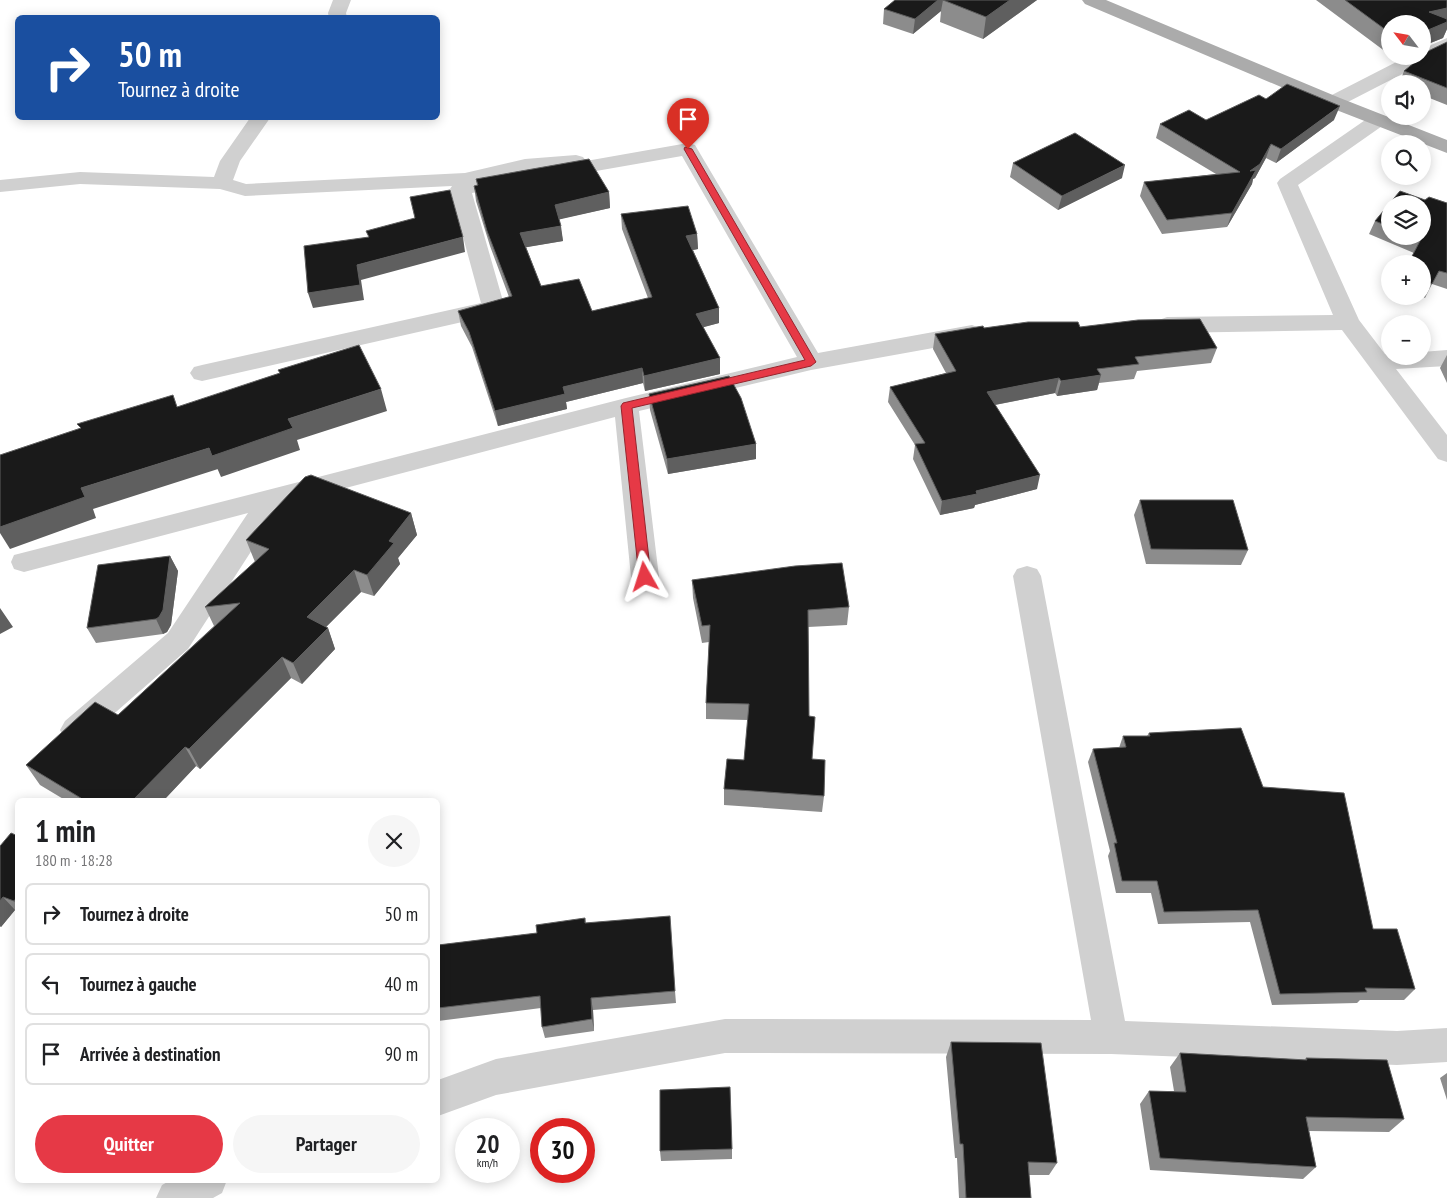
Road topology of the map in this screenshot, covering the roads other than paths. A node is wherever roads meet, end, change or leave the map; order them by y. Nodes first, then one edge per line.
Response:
1 (342, 0) edge
2 (1091, 0) edge
3 (337, 15) edge
4 (1447, 44) edge
5 (1333, 102) junction
6 (259, 120) edge
7 (1378, 120) junction
8 (1447, 147) edge
9 (609, 163) junction
10 (222, 183) junction
11 (0, 186) edge
12 (1348, 322) junction
13 (1142, 326) edge
14 (995, 328) edge
15 (1447, 358) edge
16 (811, 362) junction
17 (1378, 362) junction
18 (202, 373) dead end
19 (626, 406) junction
20 (1447, 453) edge
21 (272, 498) junction
22 (24, 562) dead end
23 (1026, 576) dead end
24 (645, 577) dead end
25 (54, 748) edge
26 (1111, 1037) junction
27 (1447, 1045) edge
28 (440, 1097) edge
29 (203, 1183) edge
30 (174, 1198) edge

1 - 3 street
2 - 5 main road
4 - 5 street
5 - 7 main road
6 - 10 street
7 - 8 main road
7 - 12 street
9 - 10 street
9 - 16 street
9 - 18 street
10 - 11 street
12 - 13 street
12 - 17 street
14 - 16 street
15 - 17 street
16 - 19 street
17 - 20 street
19 - 21 street
19 - 24 street
21 - 22 street
21 - 25 street
23 - 26 street
26 - 27 street
26 - 28 street
29 - 30 street

